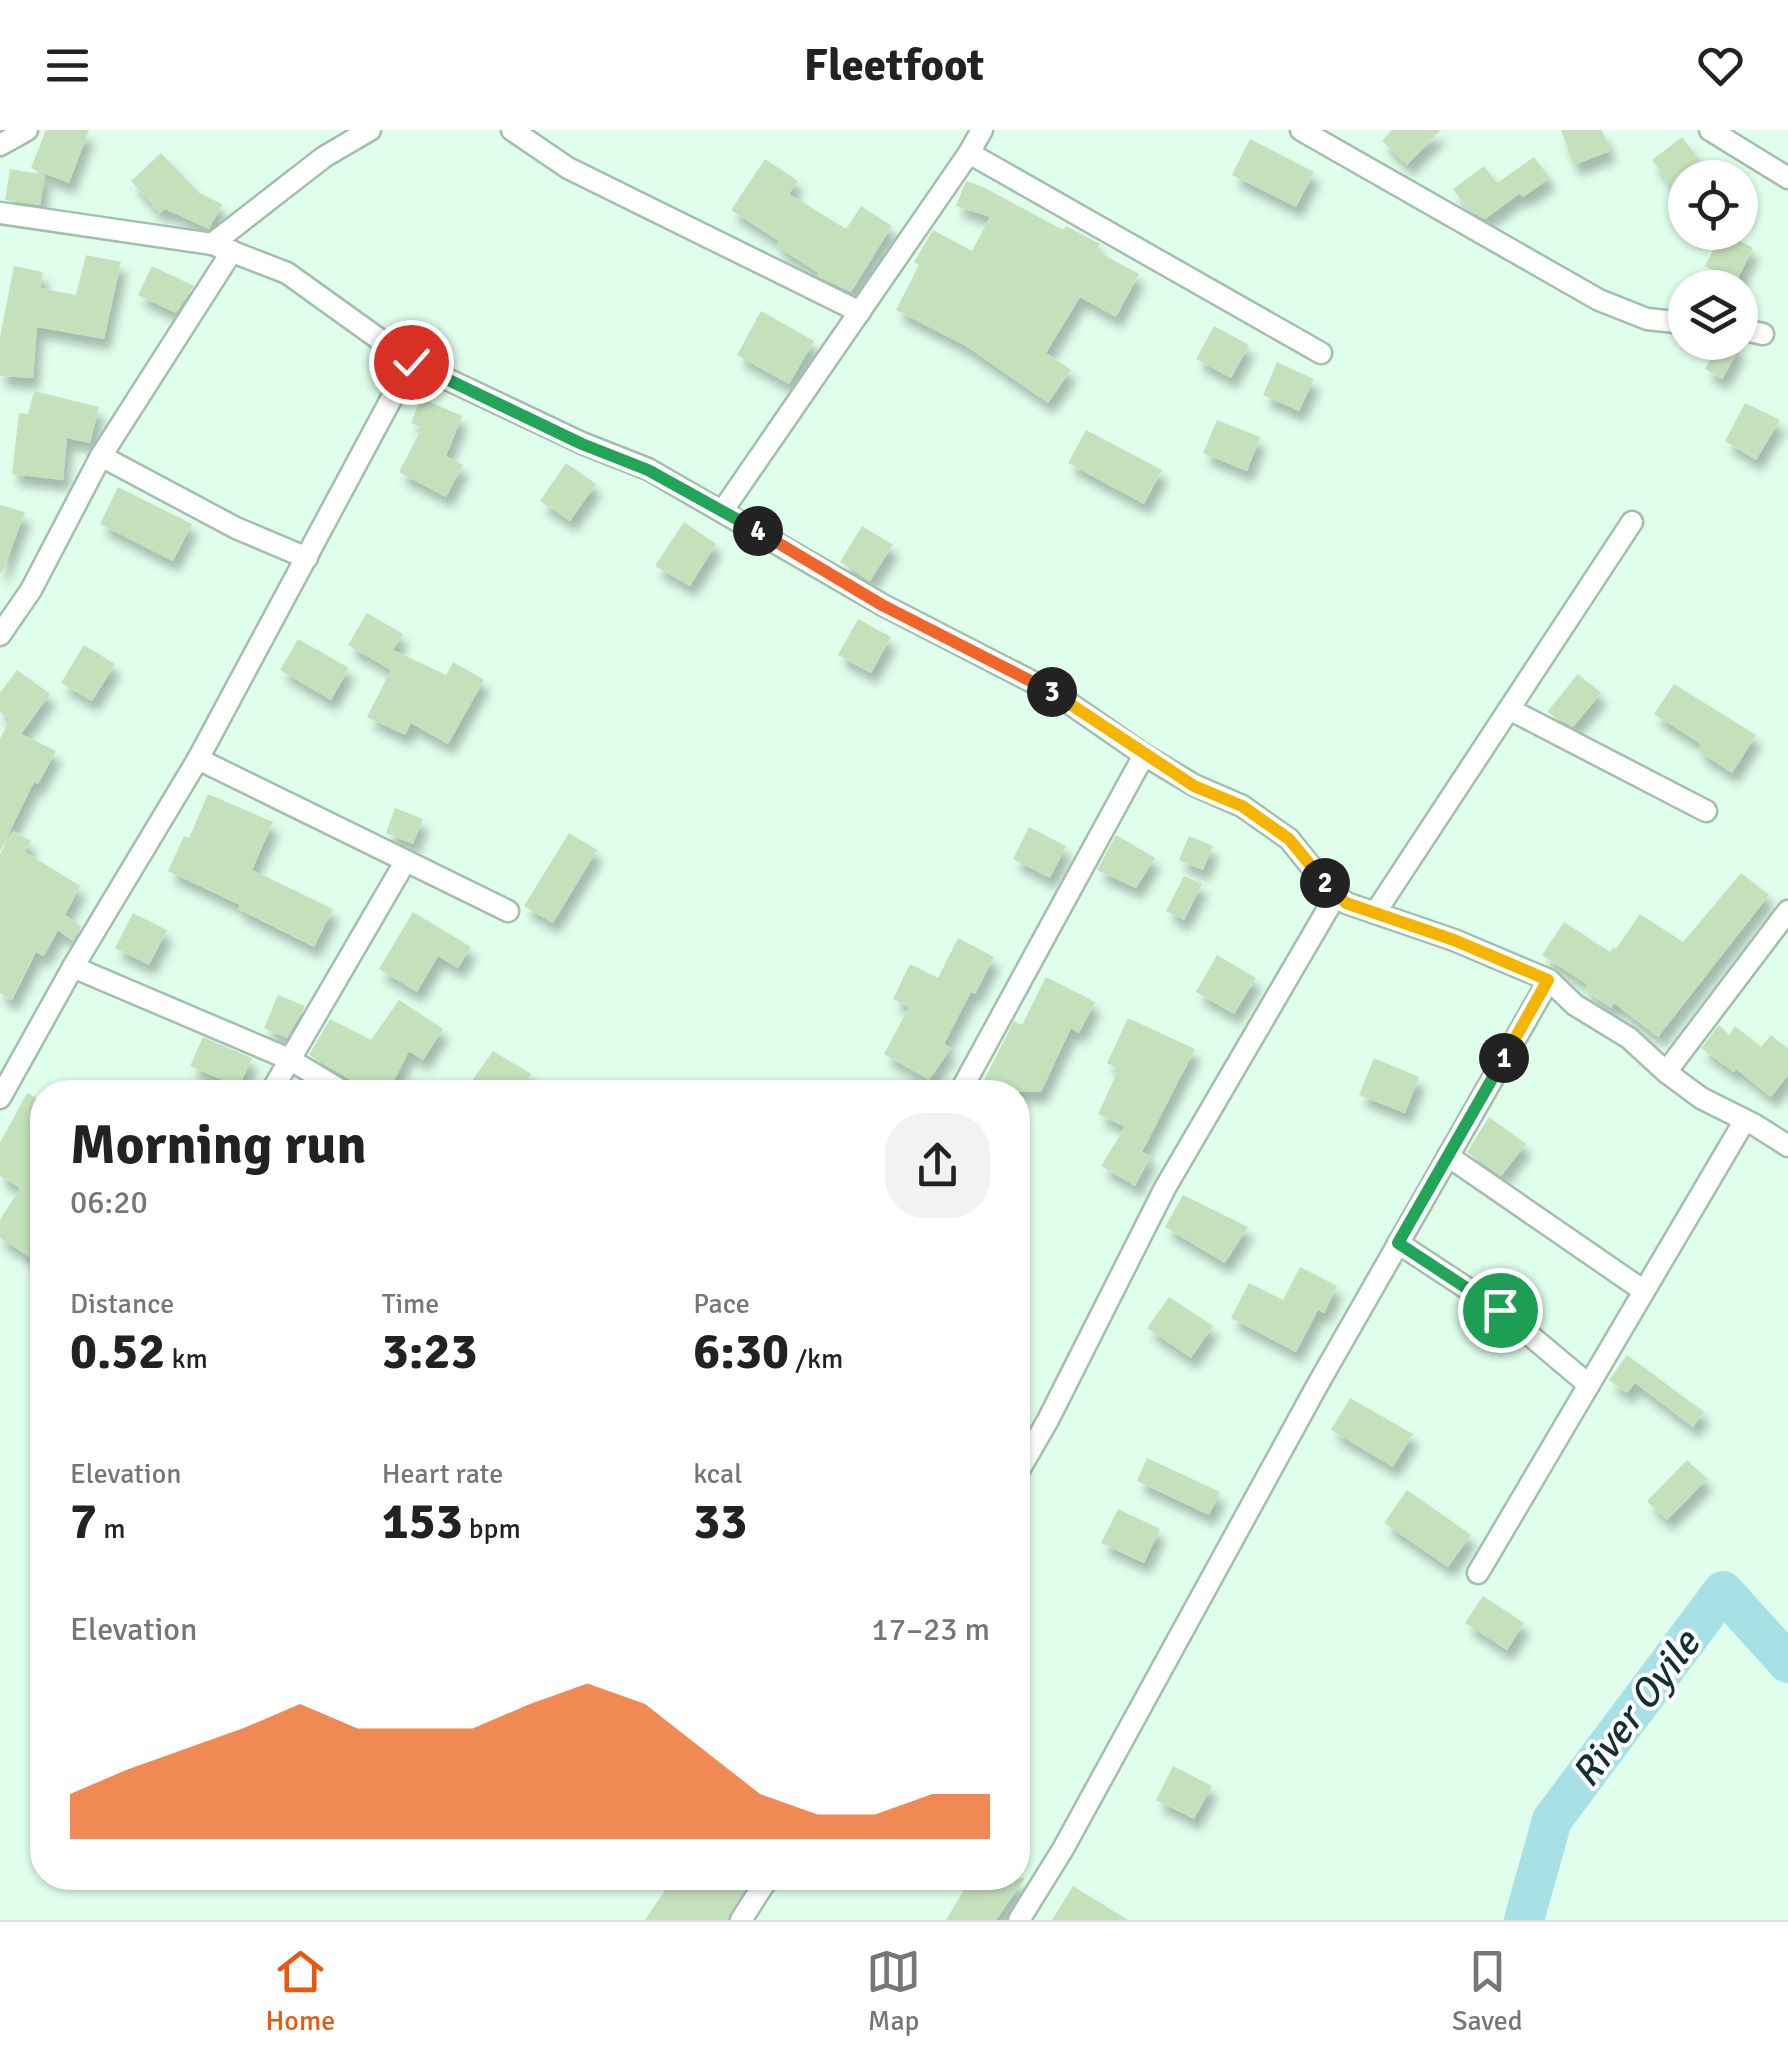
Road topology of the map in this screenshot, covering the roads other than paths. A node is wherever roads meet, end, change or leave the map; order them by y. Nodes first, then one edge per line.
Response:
1 (27, 130) edge
2 (370, 130) edge
3 (512, 130) edge
4 (982, 130) edge
5 (1301, 130) edge
6 (1710, 130) edge
7 (0, 146) edge
8 (969, 154) junction
9 (1788, 178) edge
10 (0, 213) edge
11 (222, 248) junction
12 (860, 312) junction
13 (1668, 322) edge
14 (1758, 333) edge
15 (1763, 334) dead end
16 (1321, 353) dead end
17 (411, 362) junction
18 (101, 456) junction
19 (723, 510) junction
20 (1632, 522) dead end
21 (307, 558) junction
22 (0, 635) edge
23 (1509, 709) junction
24 (1144, 754) junction
25 (198, 760) junction
26 (1706, 811) dead end
27 (405, 862) junction
28 (1336, 895) junction
29 (508, 911) dead end
30 (1375, 913) junction
31 (1787, 913) edge
32 (73, 966) junction
33 (1548, 980) junction
34 (289, 1060) junction
35 (1666, 1072) junction
36 (278, 1080) edge
37 (323, 1080) edge
38 (967, 1080) edge
39 (0, 1098) edge
40 (1745, 1120) junction
41 (1788, 1146) edge
42 (1448, 1156) junction
43 (1398, 1243) junction
44 (1644, 1291) junction
45 (1588, 1386) junction
46 (1030, 1451) edge
47 (1478, 1573) dead end
48 (761, 1890) edge
49 (744, 1917) edge
50 (1019, 1920) edge

1 - 7 street
2 - 11 street
3 - 12 street
4 - 8 street
5 - 13 street
6 - 9 street
8 - 12 street
8 - 16 street
10 - 11 street
11 - 17 street
11 - 18 street
12 - 19 street
14 - 15 street
17 - 19 street
17 - 21 street
18 - 21 street
18 - 22 street
19 - 24 street
20 - 23 street
21 - 25 street
23 - 26 street
23 - 30 street
24 - 28 street
24 - 38 street
25 - 27 street
25 - 32 street
27 - 29 street
27 - 34 street
28 - 30 street
28 - 46 street
30 - 33 street
31 - 35 street
32 - 34 street
32 - 39 street
33 - 35 street
33 - 42 street
34 - 36 street
34 - 37 street
35 - 40 street
40 - 41 street
40 - 44 street
42 - 43 street
42 - 44 street
43 - 45 street
43 - 50 street
44 - 45 street
45 - 47 street
48 - 49 street

